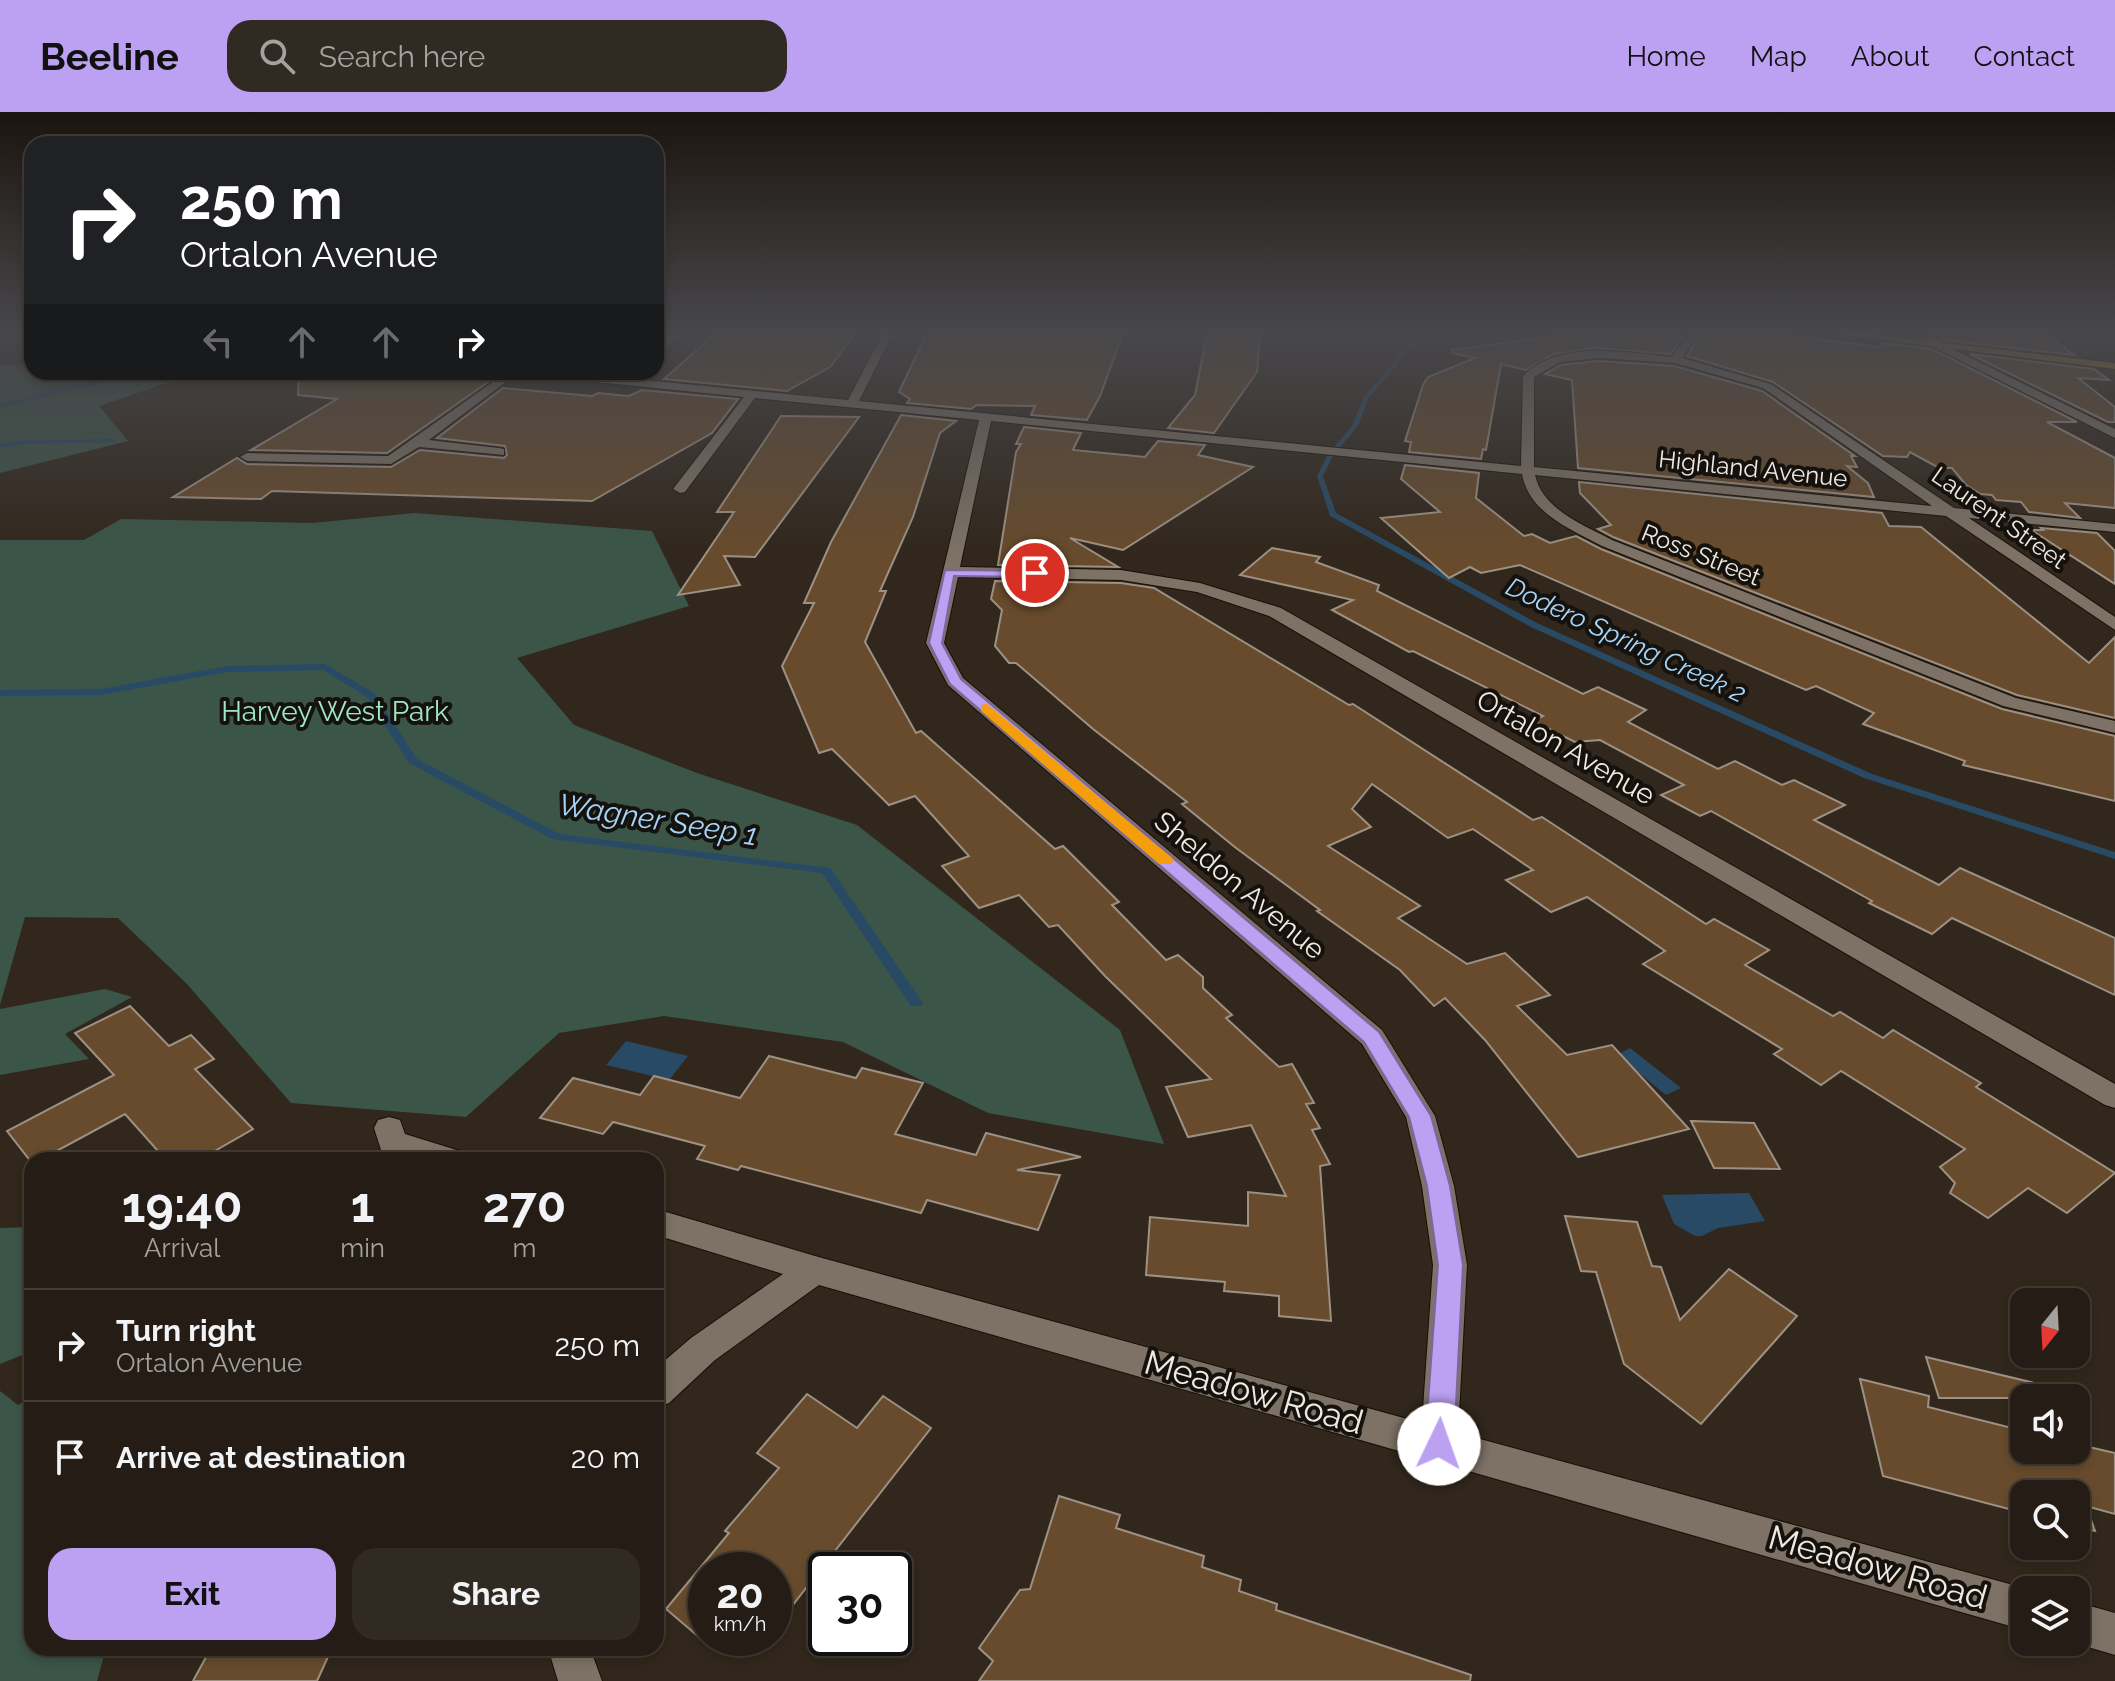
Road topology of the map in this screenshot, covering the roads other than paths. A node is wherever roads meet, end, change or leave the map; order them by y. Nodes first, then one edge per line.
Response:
1 (467, 406) edge
2 (743, 406) edge
3 (883, 406) edge
4 (1529, 406) edge
5 (1797, 406) edge
6 (2059, 406) edge
7 (986, 417) junction
8 (2115, 434) edge
9 (417, 443) junction
10 (499, 452) dead end
11 (247, 457) dead end
12 (1528, 468) junction
13 (680, 489) dead end
14 (1951, 512) junction
15 (2115, 528) edge
16 (949, 572) junction
17 (2115, 625) edge
18 (2115, 727) edge
19 (2115, 1097) edge
20 (389, 1128) dead end
21 (425, 1152) edge
22 (664, 1224) edge
23 (815, 1270) junction
24 (664, 1384) edge
25 (1439, 1444) junction
26 (2010, 1605) edge
27 (2090, 1627) edge
28 (2115, 1634) edge
29 (572, 1656) edge
30 (580, 1681) edge

1 - 9 street
2 - 13 street
3 - 7 street, Highland Avenue
4 - 12 street, Ross Street
5 - 14 street, Laurent Street
6 - 8 street
7 - 12 street, Highland Avenue
7 - 16 street, Sheldon Avenue
9 - 10 street
9 - 11 street
12 - 14 street, Highland Avenue
12 - 18 street, Ross Street
14 - 15 street, Highland Avenue
14 - 17 street, Laurent Street
16 - 19 street, Ortalon Avenue
16 - 25 street, Sheldon Avenue
20 - 21 street
22 - 23 street, Meadow Road
23 - 24 street
23 - 25 street, Meadow Road
25 - 26 street, Meadow Road
27 - 28 street
29 - 30 street

